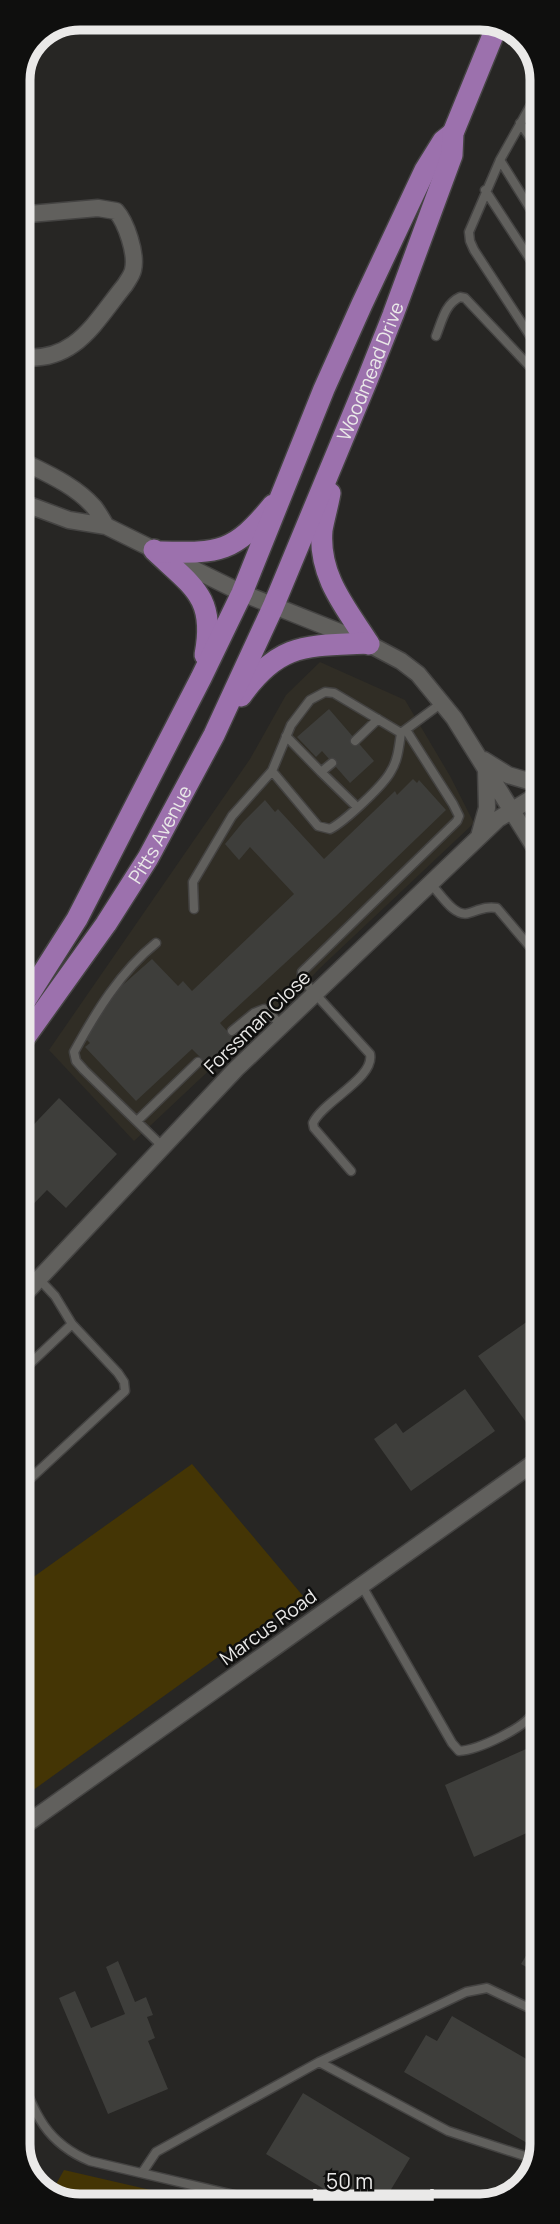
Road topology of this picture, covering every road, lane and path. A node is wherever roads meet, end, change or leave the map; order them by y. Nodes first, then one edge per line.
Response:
1 (494, 32) edge
2 (530, 108) edge
3 (520, 123) junction
4 (453, 133) junction
5 (530, 137) edge
6 (500, 160) junction
7 (485, 190) junction
8 (530, 208) edge
9 (30, 214) edge
10 (530, 259) edge
11 (436, 336) dead end
12 (530, 336) edge
13 (30, 357) edge
14 (530, 367) edge
15 (341, 439) junction
16 (30, 466) edge
17 (282, 493) junction
18 (30, 505) edge
19 (106, 526) junction
20 (157, 551) junction
21 (243, 593) junction
22 (273, 607) junction
23 (368, 643) junction
24 (201, 678) junction
25 (443, 702) junction
26 (379, 719) junction
27 (403, 732) junction
28 (215, 735) junction
29 (286, 736) junction
30 (355, 741) dead end
31 (482, 762) junction
32 (332, 763) dead end
33 (272, 771) junction
34 (321, 772) junction
35 (530, 781) edge
36 (530, 799) edge
37 (356, 807) junction
38 (512, 809) junction
39 (480, 835) junction
40 (530, 839) edge
41 (430, 883) junction
42 (194, 909) dead end
43 (156, 943) dead end
44 (530, 947) edge
45 (30, 993) edge
46 (316, 994) junction
47 (283, 1026) junction
48 (30, 1030) edge
49 (232, 1031) dead end
50 (198, 1062) dead end
51 (137, 1121) junction
52 (163, 1147) junction
53 (351, 1171) dead end
54 (39, 1279) junction
55 (30, 1288) edge
56 (72, 1324) junction
57 (30, 1364) edge
58 (530, 1466) edge
59 (30, 1479) edge
60 (362, 1586) junction
61 (530, 1718) edge
62 (30, 1821) edge
63 (530, 2008) edge
64 (319, 2062) junction
65 (30, 2098) edge
66 (529, 2157) edge
67 (142, 2173) junction
68 (230, 2194) edge

1 - 4 main road, Woodmead Drive
2 - 3 lane
3 - 5 lane
3 - 6 lane
4 - 15 main road, Woodmead Drive
4 - 17 main road, Woodmead Drive
6 - 7 lane
6 - 8 lane
7 - 10 lane
7 - 12 lane
9 - 13 street
11 - 14 lane
15 - 22 main road, Woodmead Drive
15 - 23 main road
16 - 19 street
17 - 20 main road
17 - 21 main road, Woodmead Drive
18 - 19 street
19 - 20 street
20 - 21 street
20 - 24 main road
21 - 22 street
21 - 24 main road, Pitts Avenue
22 - 23 street
22 - 28 main road, Pitts Avenue
23 - 25 street
23 - 28 main road
24 - 45 main road, Pitts Avenue
25 - 27 lane
25 - 31 street
26 - 27 lane
26 - 29 lane
26 - 30 lane
27 - 37 lane
27 - 46 lane
28 - 48 main road, Pitts Avenue
29 - 33 lane
29 - 34 lane
31 - 35 street
31 - 38 street
31 - 39 street
32 - 34 lane
33 - 37 lane
33 - 42 lane
34 - 37 lane
36 - 38 street, Forssman Close
38 - 39 street, Forssman Close
38 - 40 street
39 - 41 street, Forssman Close
41 - 44 lane
41 - 46 street, Forssman Close
43 - 51 lane
46 - 47 street, Forssman Close
46 - 53 lane
47 - 49 lane
47 - 52 street, Forssman Close
50 - 51 lane
51 - 52 lane
52 - 54 street, Forssman Close
54 - 55 street, Forssman Close
54 - 56 lane
56 - 57 lane
56 - 59 lane
58 - 60 street, Marcus Road
60 - 61 lane
60 - 62 street, Marcus Road
63 - 64 lane
64 - 66 lane
64 - 67 lane
65 - 67 lane
67 - 68 lane

